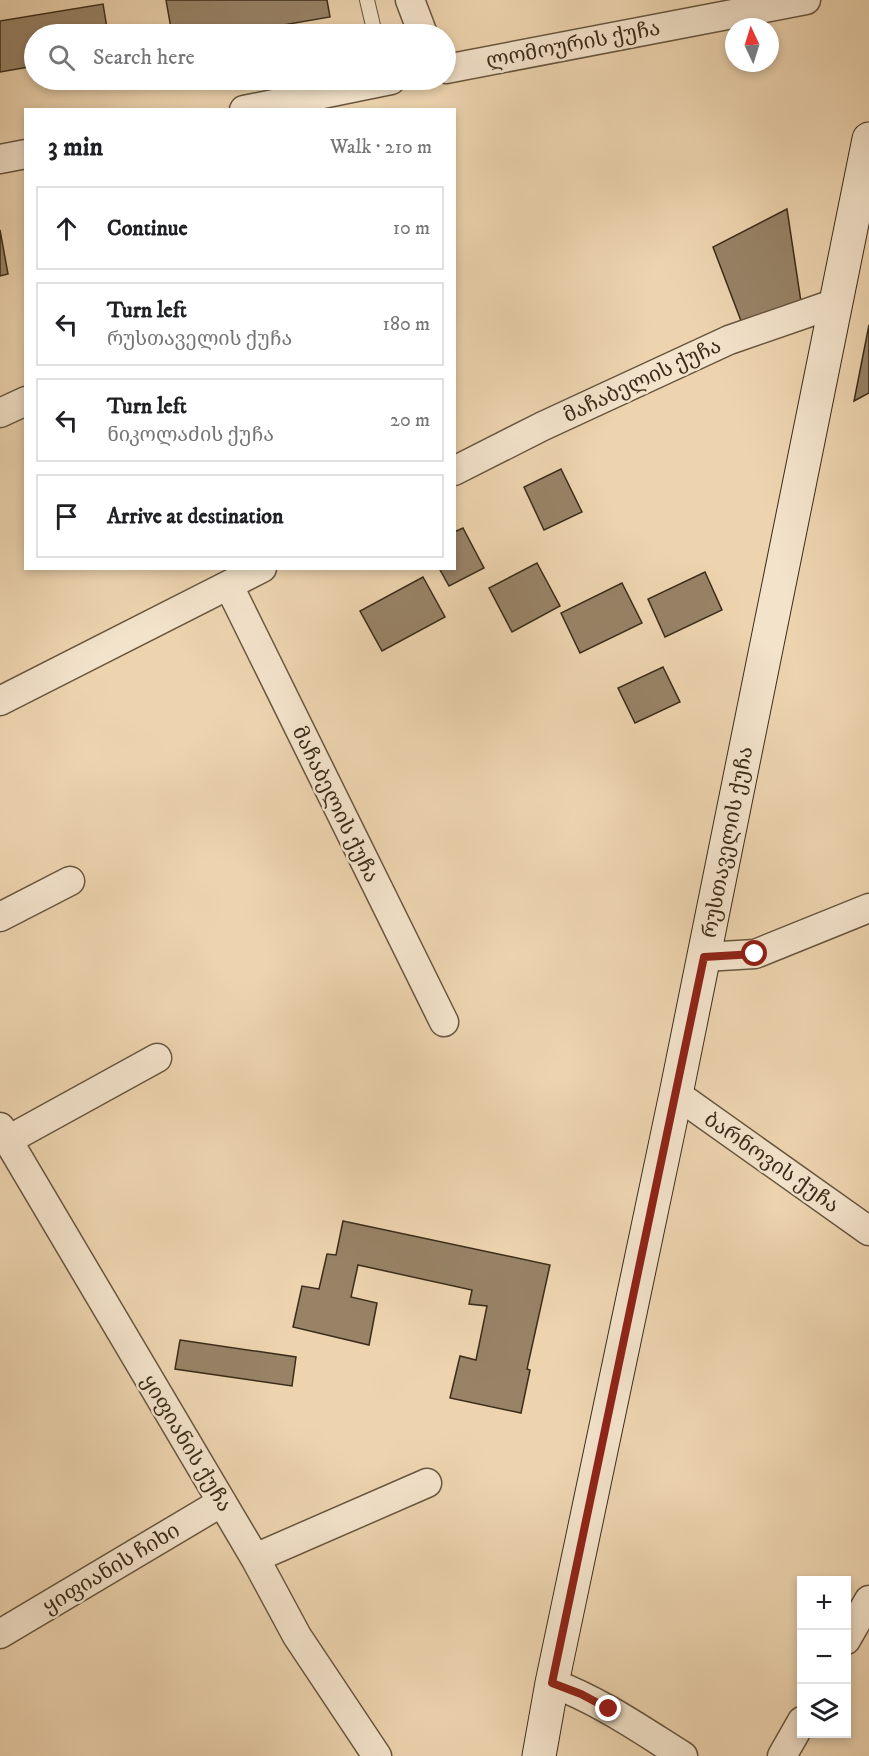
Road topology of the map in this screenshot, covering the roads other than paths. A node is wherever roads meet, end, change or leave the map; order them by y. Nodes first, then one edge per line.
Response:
1 (367, 0) edge
2 (410, 0) edge
3 (806, 0) edge
4 (373, 24) edge
5 (419, 24) edge
6 (456, 67) edge
7 (340, 90) edge
8 (254, 108) edge
9 (869, 139) edge
10 (863, 199) edge
11 (836, 303) junction
12 (24, 402) edge
13 (0, 413) edge
14 (456, 470) edge
15 (258, 570) edge
16 (229, 586) junction
17 (0, 701) edge
18 (70, 881) dead end
19 (869, 908) edge
20 (0, 917) edge
21 (704, 957) junction
22 (444, 1022) dead end
23 (157, 1058) dead end
24 (676, 1094) junction
25 (4, 1133) edge
26 (869, 1231) edge
27 (427, 1483) dead end
28 (222, 1503) junction
29 (255, 1558) junction
30 (869, 1600) edge
31 (851, 1631) edge
32 (0, 1634) edge
33 (552, 1683) junction
34 (797, 1728) edge
35 (377, 1756) edge
36 (539, 1756) edge
37 (683, 1756) edge
38 (782, 1756) edge

1 - 4 lane
2 - 5 street
3 - 6 street, ლომოურის ქუჩა
7 - 8 street
9 - 10 main road, რუსთაველის ქუჩა
10 - 11 main road, რუსთაველის ქუჩა
11 - 14 street, მაჩაბელის ქუჩა
11 - 21 main road, რუსთაველის ქუჩა
12 - 13 street
15 - 16 street
16 - 17 street
16 - 22 street, მაჩაბელის ქუჩა
18 - 20 street
19 - 21 street
21 - 24 main road, რუსთაველის ქუჩა
23 - 25 street
24 - 26 street, ბარნოვის ქუჩა
24 - 33 main road, რუსთაველის ქუჩა
25 - 28 street, ყიფიანის ქუჩა
27 - 29 street
28 - 29 street, ყიფიანის ქუჩა
28 - 32 street, ყიფიანის ჩიხი
29 - 35 street, ყიფიანის ქუჩა
30 - 31 street
33 - 36 main road, რუსთაველის ქუჩა
33 - 37 street
34 - 38 street

